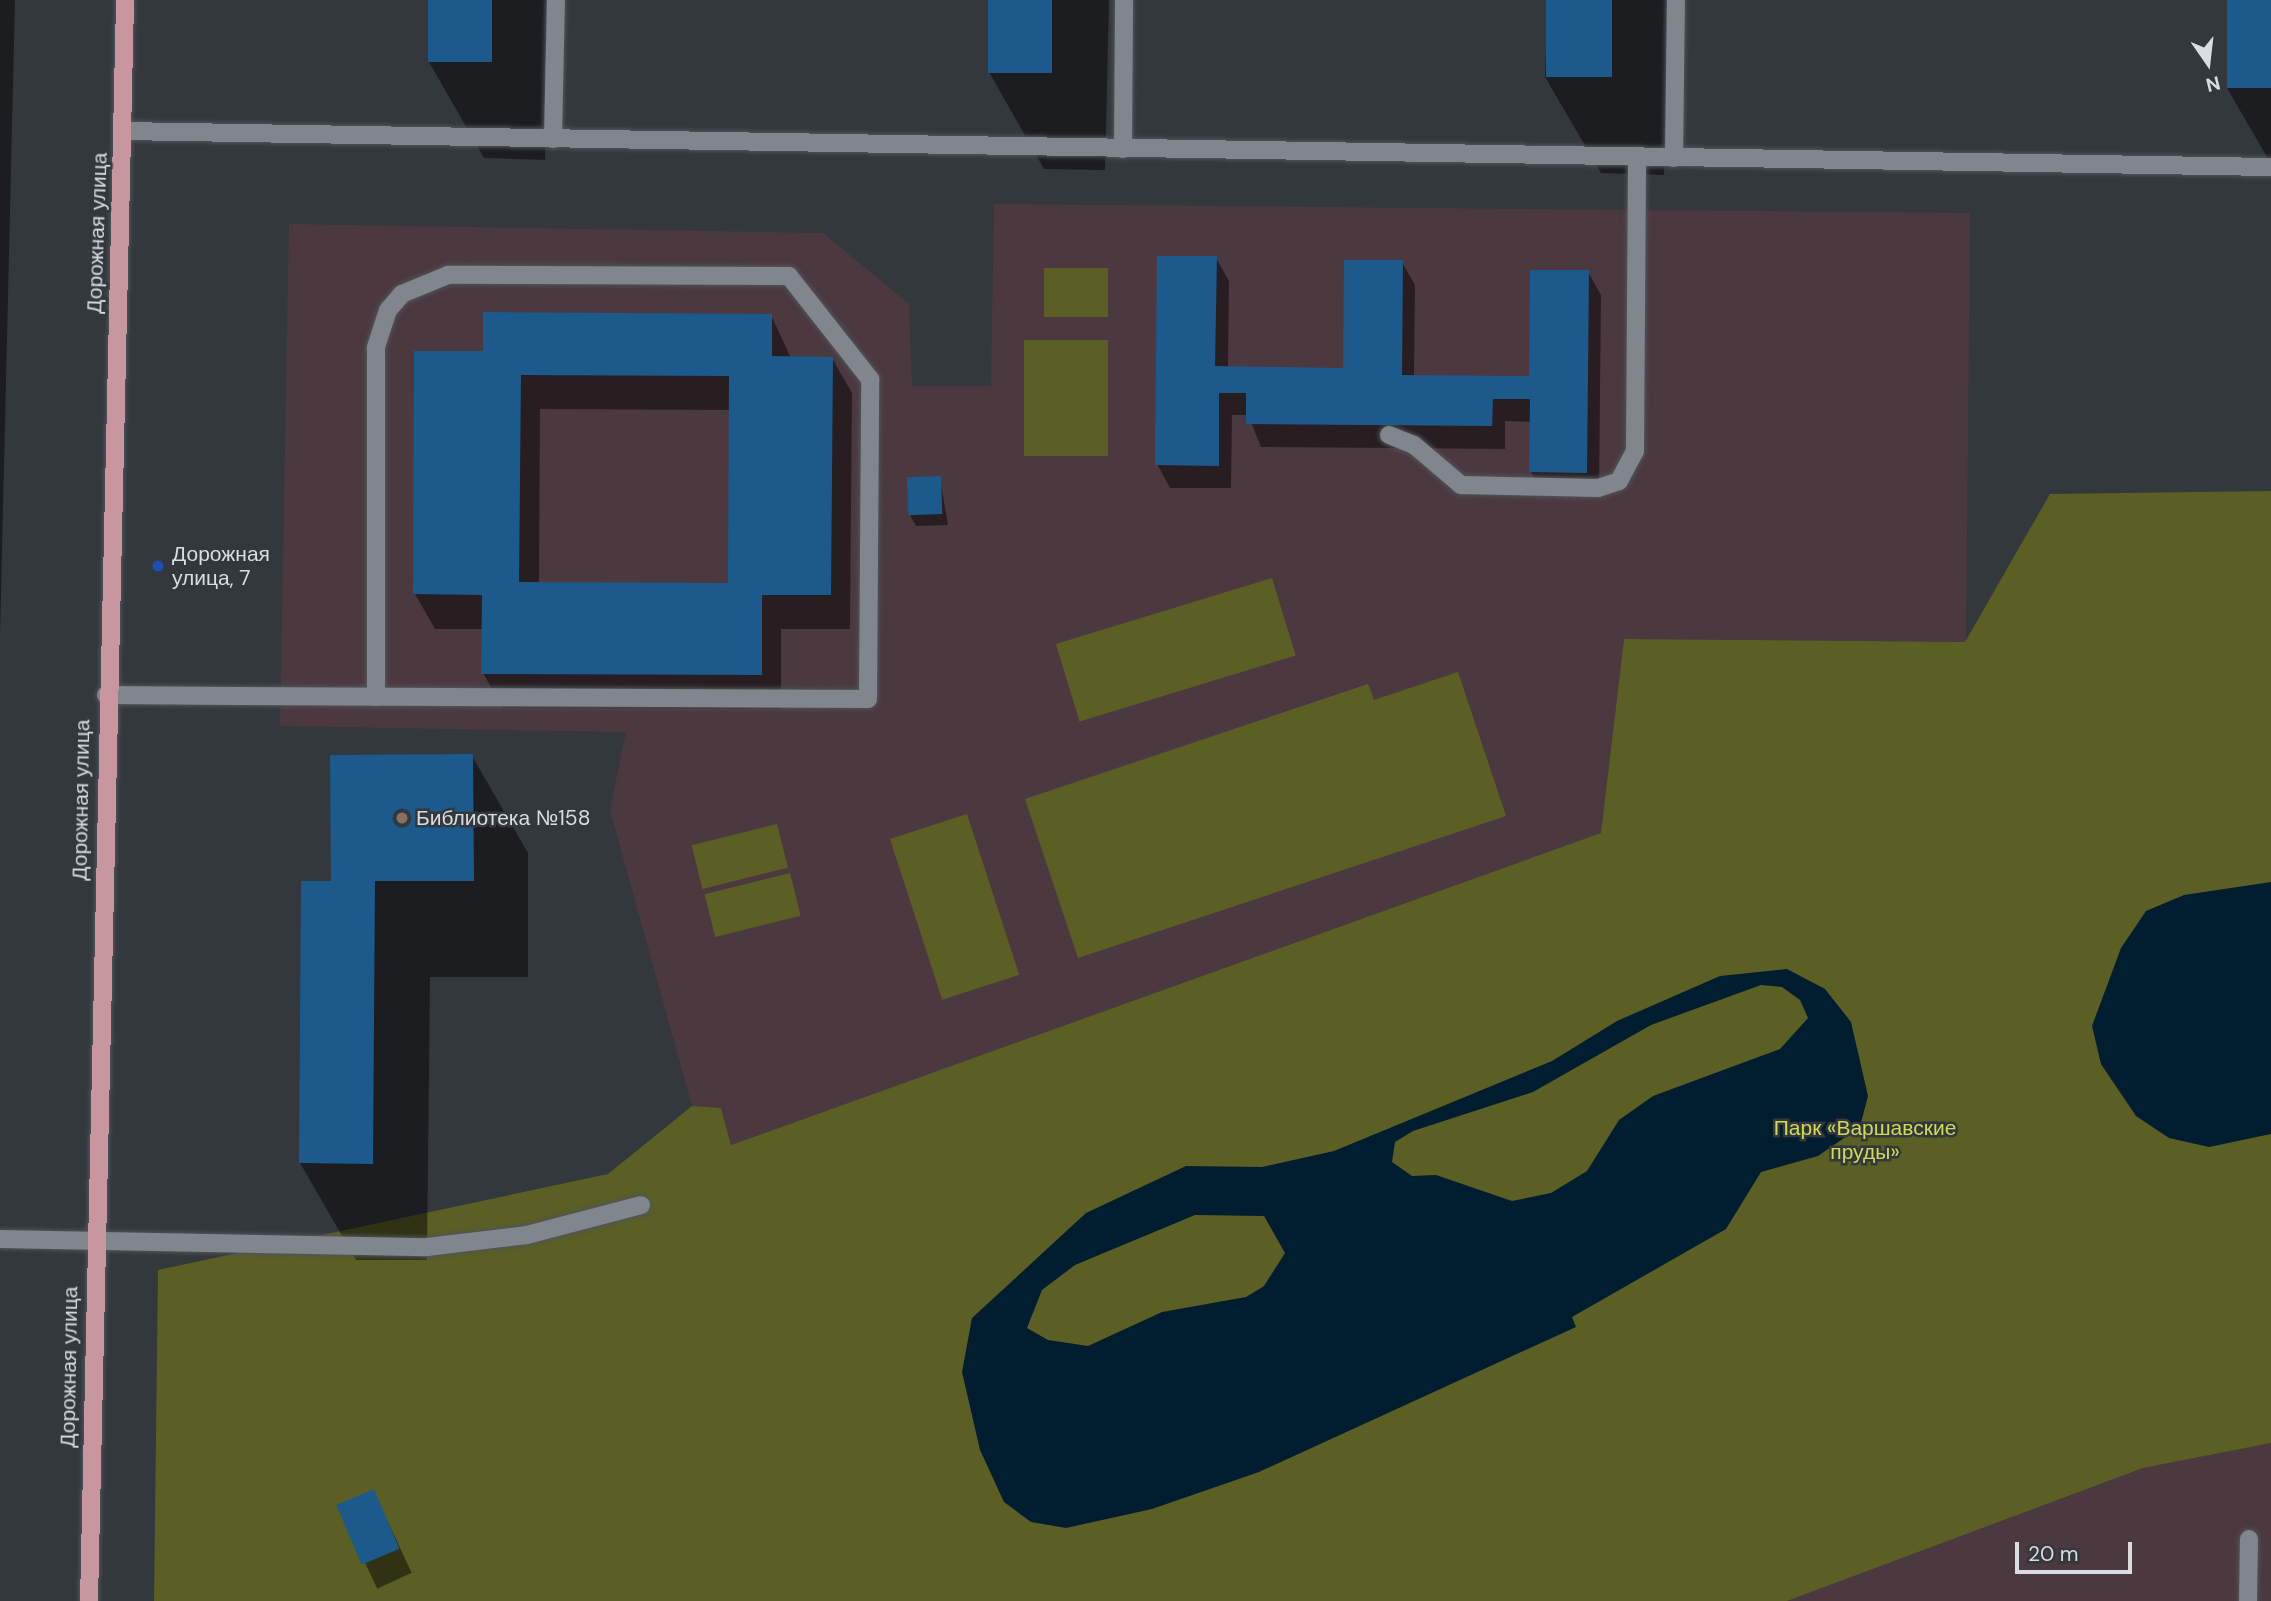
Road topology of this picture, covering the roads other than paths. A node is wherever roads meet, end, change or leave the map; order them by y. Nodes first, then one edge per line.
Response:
1 (125, 0) edge
2 (556, 0) edge
3 (1125, 0) edge
4 (1676, 0) edge
5 (122, 131) junction
6 (553, 139) junction
7 (1123, 149) junction
8 (1637, 157) junction
9 (1674, 158) junction
10 (2271, 167) edge
11 (1389, 435) dead end
12 (106, 695) junction
13 (376, 697) junction
14 (641, 1205) dead end
15 (0, 1239) edge
16 (93, 1244) junction
17 (2249, 1539) dead end
18 (89, 1601) edge
19 (2248, 1601) edge

1 - 5 main road, Дорожная улица
2 - 6 lane
3 - 7 lane
4 - 9 lane
5 - 6 lane
5 - 12 main road, Дорожная улица
6 - 7 lane
7 - 8 lane
8 - 9 lane
8 - 11 lane
9 - 10 lane
12 - 13 lane
12 - 16 main road, Дорожная улица
13 - 13 lane
14 - 16 lane
15 - 16 lane
16 - 18 main road, Дорожная улица
17 - 19 lane

